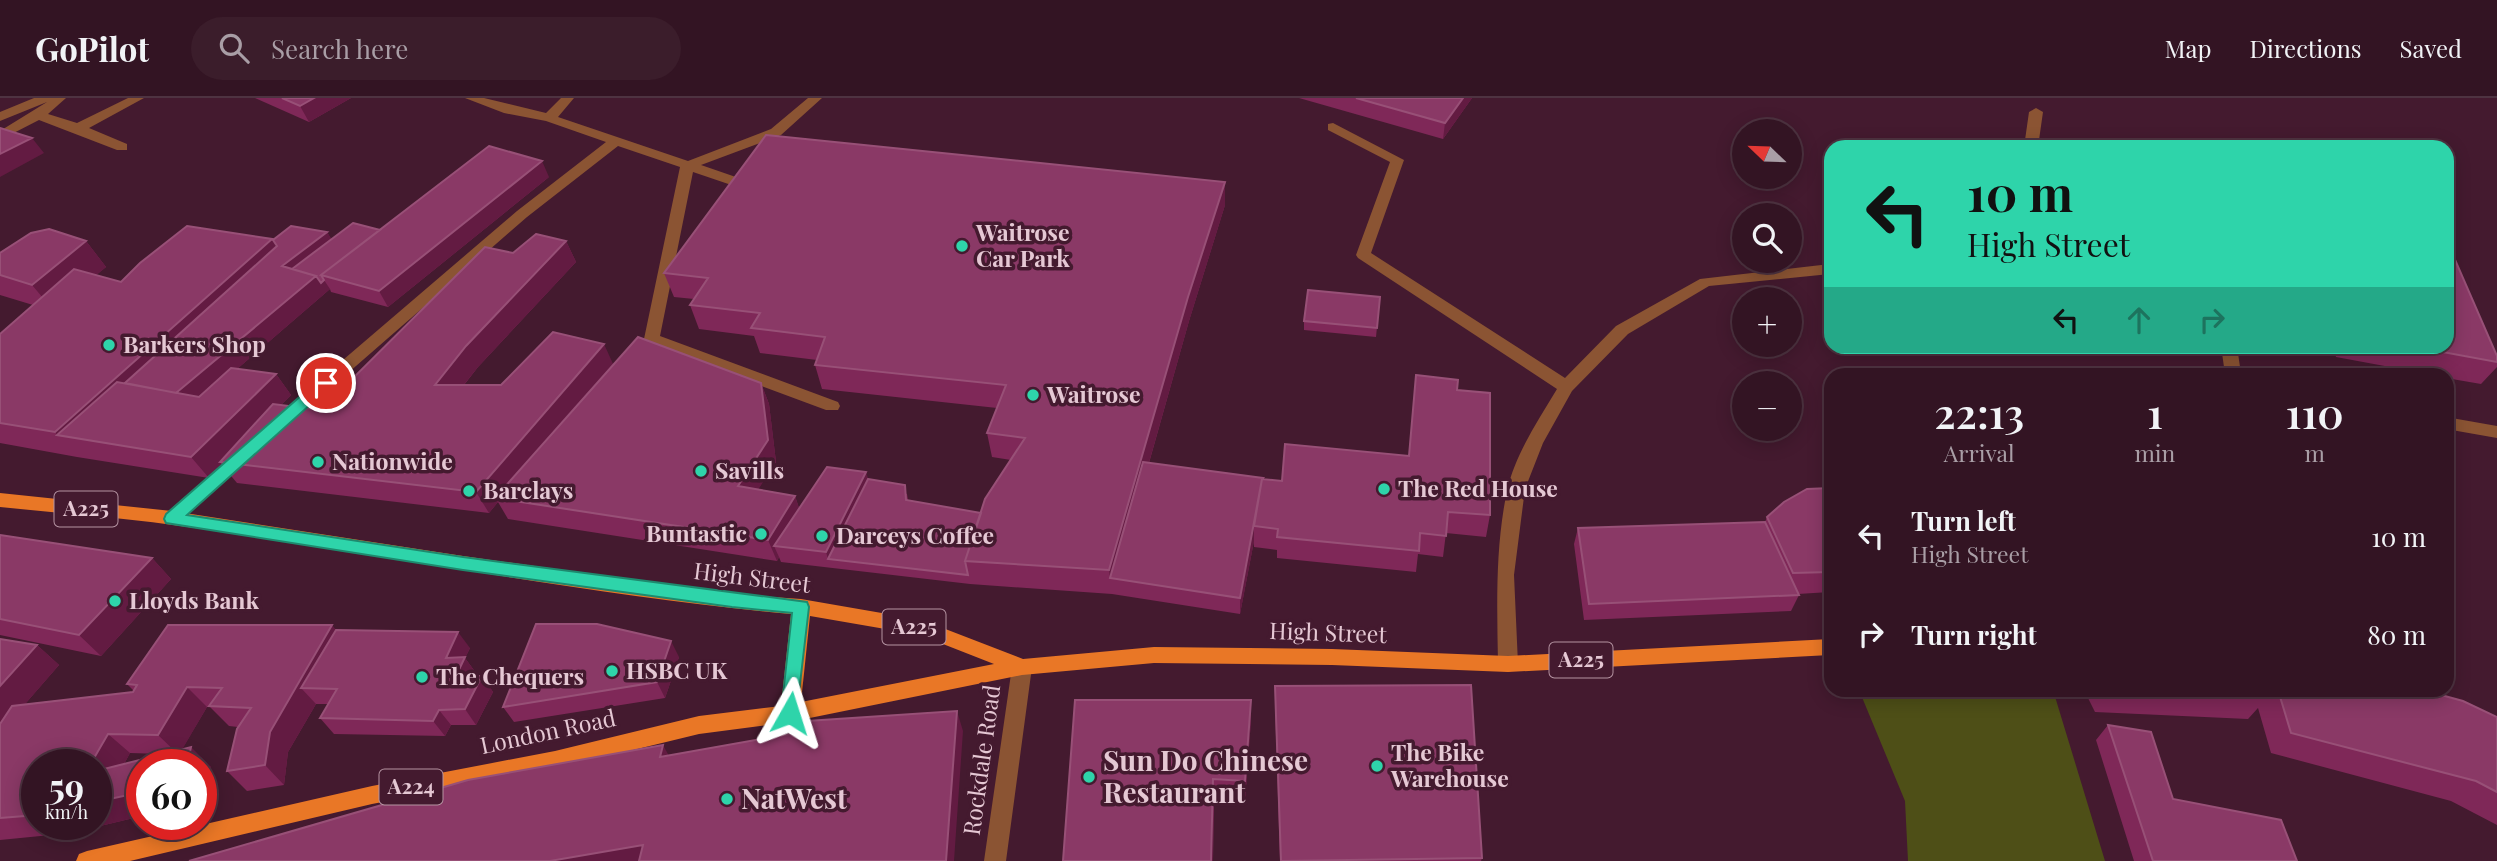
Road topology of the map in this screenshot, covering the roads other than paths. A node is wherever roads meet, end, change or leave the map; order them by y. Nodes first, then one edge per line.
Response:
1 (45, 98) edge
2 (60, 98) edge
3 (138, 98) edge
4 (471, 98) edge
5 (568, 98) edge
6 (817, 98) edge
7 (2036, 112) dead end
8 (38, 115) junction
9 (0, 117) edge
10 (549, 118) junction
11 (1333, 127) dead end
12 (78, 128) junction
13 (0, 136) edge
14 (617, 140) junction
15 (2032, 140) edge
16 (122, 147) dead end
17 (687, 166) junction
18 (765, 190) edge
19 (1824, 270) edge
20 (1566, 387) junction
21 (832, 406) dead end
22 (2454, 424) edge
23 (2497, 432) edge
24 (0, 500) edge
25 (172, 519) junction
26 (801, 607) junction
27 (1824, 647) edge
28 (1508, 664) junction
29 (1022, 667) junction
30 (790, 713) junction
31 (372, 795) junction
32 (369, 820) edge
33 (87, 861) edge
34 (995, 861) edge

1 - 9 street
2 - 8 street
3 - 12 street
4 - 10 street
5 - 10 street
6 - 17 street
7 - 15 street
8 - 12 street
8 - 13 street
10 - 14 street
11 - 20 street
12 - 16 street
14 - 17 street
14 - 25 street
17 - 18 street
17 - 21 street
19 - 20 street
20 - 28 street
22 - 23 street
24 - 25 main road, High Street / A225
25 - 26 main road, High Street / A225
26 - 29 main road, High Street / A225
26 - 30 main road
27 - 28 main road, High Street / A225
28 - 29 main road, High Street / A225
29 - 30 main road, London Road / A224
29 - 34 street, Rockdale Road
30 - 31 main road, London Road / A224
31 - 32 street
31 - 33 main road, London Road / A224

